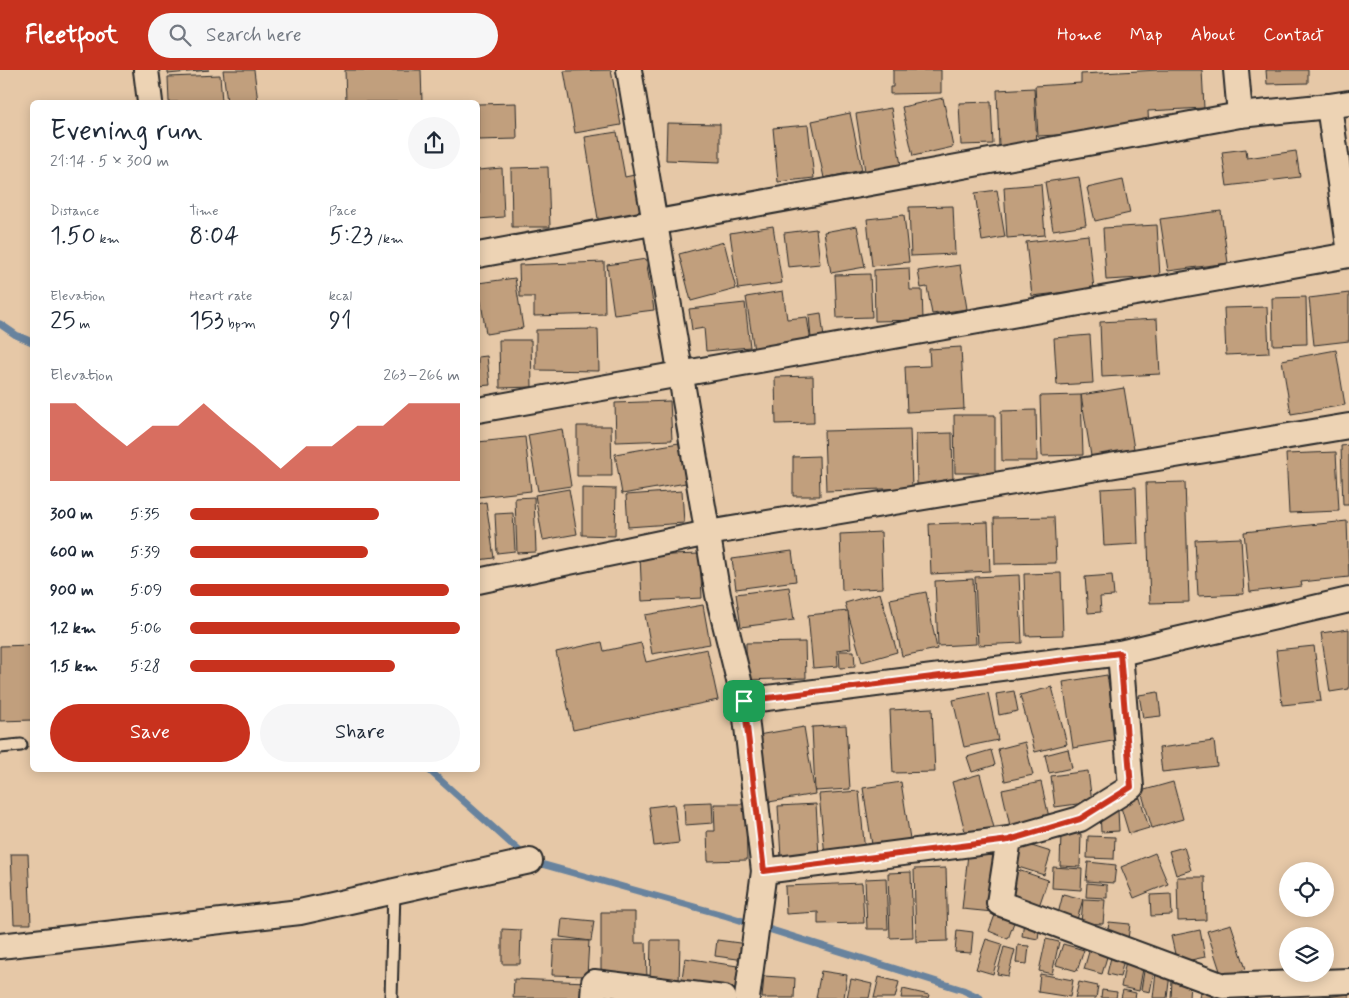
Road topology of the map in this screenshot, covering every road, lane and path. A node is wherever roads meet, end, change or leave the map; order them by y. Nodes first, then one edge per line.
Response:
1 (146, 70) edge
2 (628, 70) edge
3 (1236, 70) edge
4 (150, 100) edge
5 (1339, 105) edge
6 (1240, 115) junction
7 (654, 222) junction
8 (1349, 246) edge
9 (480, 255) edge
10 (1349, 255) edge
11 (680, 372) junction
12 (480, 410) edge
13 (1349, 426) edge
14 (708, 533) junction
15 (480, 581) edge
16 (1349, 600) edge
17 (1120, 653) junction
18 (744, 701) junction
19 (21, 745) dead end
20 (0, 747) edge
21 (1009, 840) junction
22 (530, 861) dead end
23 (764, 871) junction
24 (394, 891) junction
25 (0, 946) edge
26 (1349, 981) edge
27 (391, 998) edge
28 (593, 998) edge
29 (724, 998) edge
30 (747, 998) edge

1 - 4 street
2 - 7 street
3 - 6 street
5 - 6 street
5 - 8 street
6 - 7 street
7 - 9 street
7 - 11 street
10 - 11 street
11 - 12 street
11 - 14 street
13 - 14 street
14 - 15 street
14 - 18 street
16 - 17 street
17 - 18 street
17 - 21 street
18 - 23 street
19 - 20 lane
21 - 23 street
21 - 26 street
22 - 24 street
23 - 30 street
24 - 25 street
24 - 27 lane
28 - 29 street

